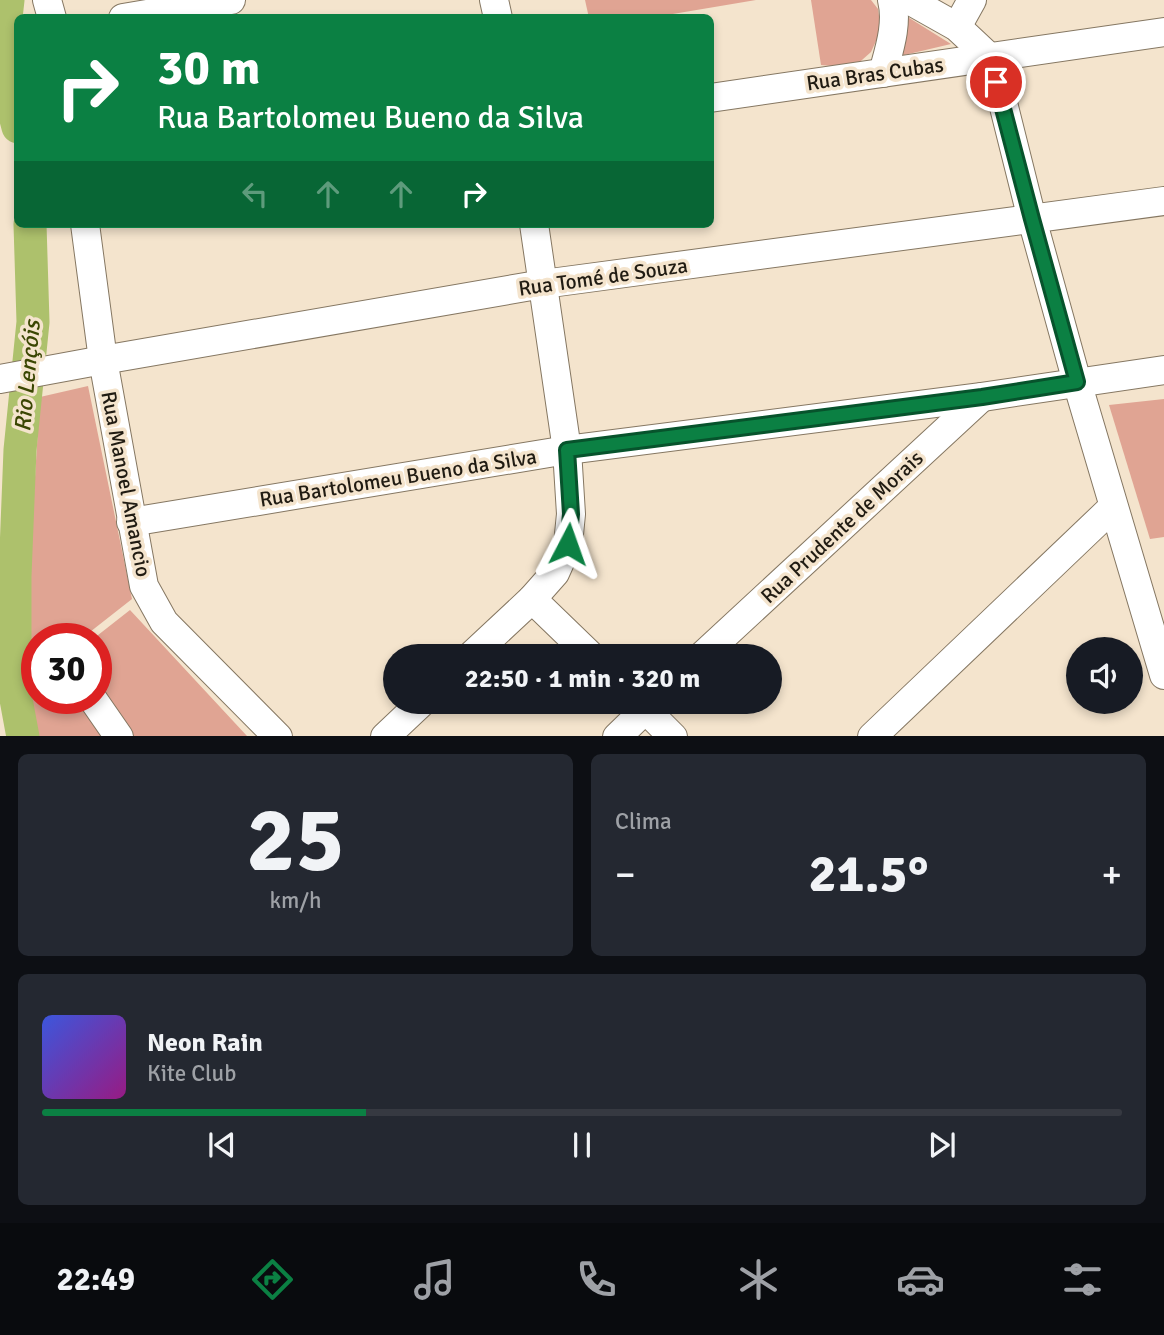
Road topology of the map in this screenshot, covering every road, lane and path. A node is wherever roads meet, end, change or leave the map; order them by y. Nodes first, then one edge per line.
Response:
1 (231, 0) edge
2 (892, 0) edge
3 (909, 0) edge
4 (972, 0) edge
5 (147, 14) edge
6 (957, 27) junction
7 (1164, 32) edge
8 (989, 57) junction
9 (883, 73) junction
10 (714, 97) edge
11 (1164, 201) edge
12 (1032, 219) junction
13 (86, 228) edge
14 (535, 228) edge
15 (544, 285) junction
16 (103, 359) junction
17 (1164, 370) edge
18 (0, 379) edge
19 (1077, 382) junction
20 (982, 397) junction
21 (567, 450) junction
22 (1113, 507) junction
23 (131, 522) junction
24 (532, 599) junction
25 (484, 644) edge
26 (579, 644) edge
27 (715, 644) edge
28 (1164, 676) edge
29 (103, 714) edge
30 (409, 714) edge
31 (637, 714) edge
32 (653, 714) edge
33 (117, 736) edge
34 (277, 736) edge
35 (386, 736) edge
36 (618, 736) edge
37 (672, 736) edge
38 (873, 736) edge

1 - 5 street
2 - 9 street
3 - 6 street
4 - 6 street
6 - 8 street
7 - 8 street, Rua Bras Cubas
8 - 9 street, Rua Bras Cubas
8 - 12 street
9 - 10 street, Rua Bras Cubas
11 - 12 street, Rua Tomé de Souza
12 - 15 street, Rua Tomé de Souza
12 - 19 street
13 - 16 street, Rua Manoel Amancio
14 - 15 street
15 - 16 street, Rua Tomé de Souza
15 - 21 street
16 - 18 street, Rua Tomé de Souza
16 - 23 street, Rua Manoel Amancio
17 - 19 street, Rua Bartolomeu Bueno da Silva
19 - 20 street, Rua Bartolomeu Bueno da Silva
19 - 22 street
20 - 21 street, Rua Bartolomeu Bueno da Silva
20 - 27 street, Rua Prudente de Morais
21 - 23 street, Rua Bartolomeu Bueno da Silva
21 - 24 street
22 - 28 street
22 - 38 street
23 - 34 street, Rua Manoel Amancio
24 - 25 street
24 - 26 street
29 - 33 street
30 - 35 street
31 - 36 street
32 - 37 street

